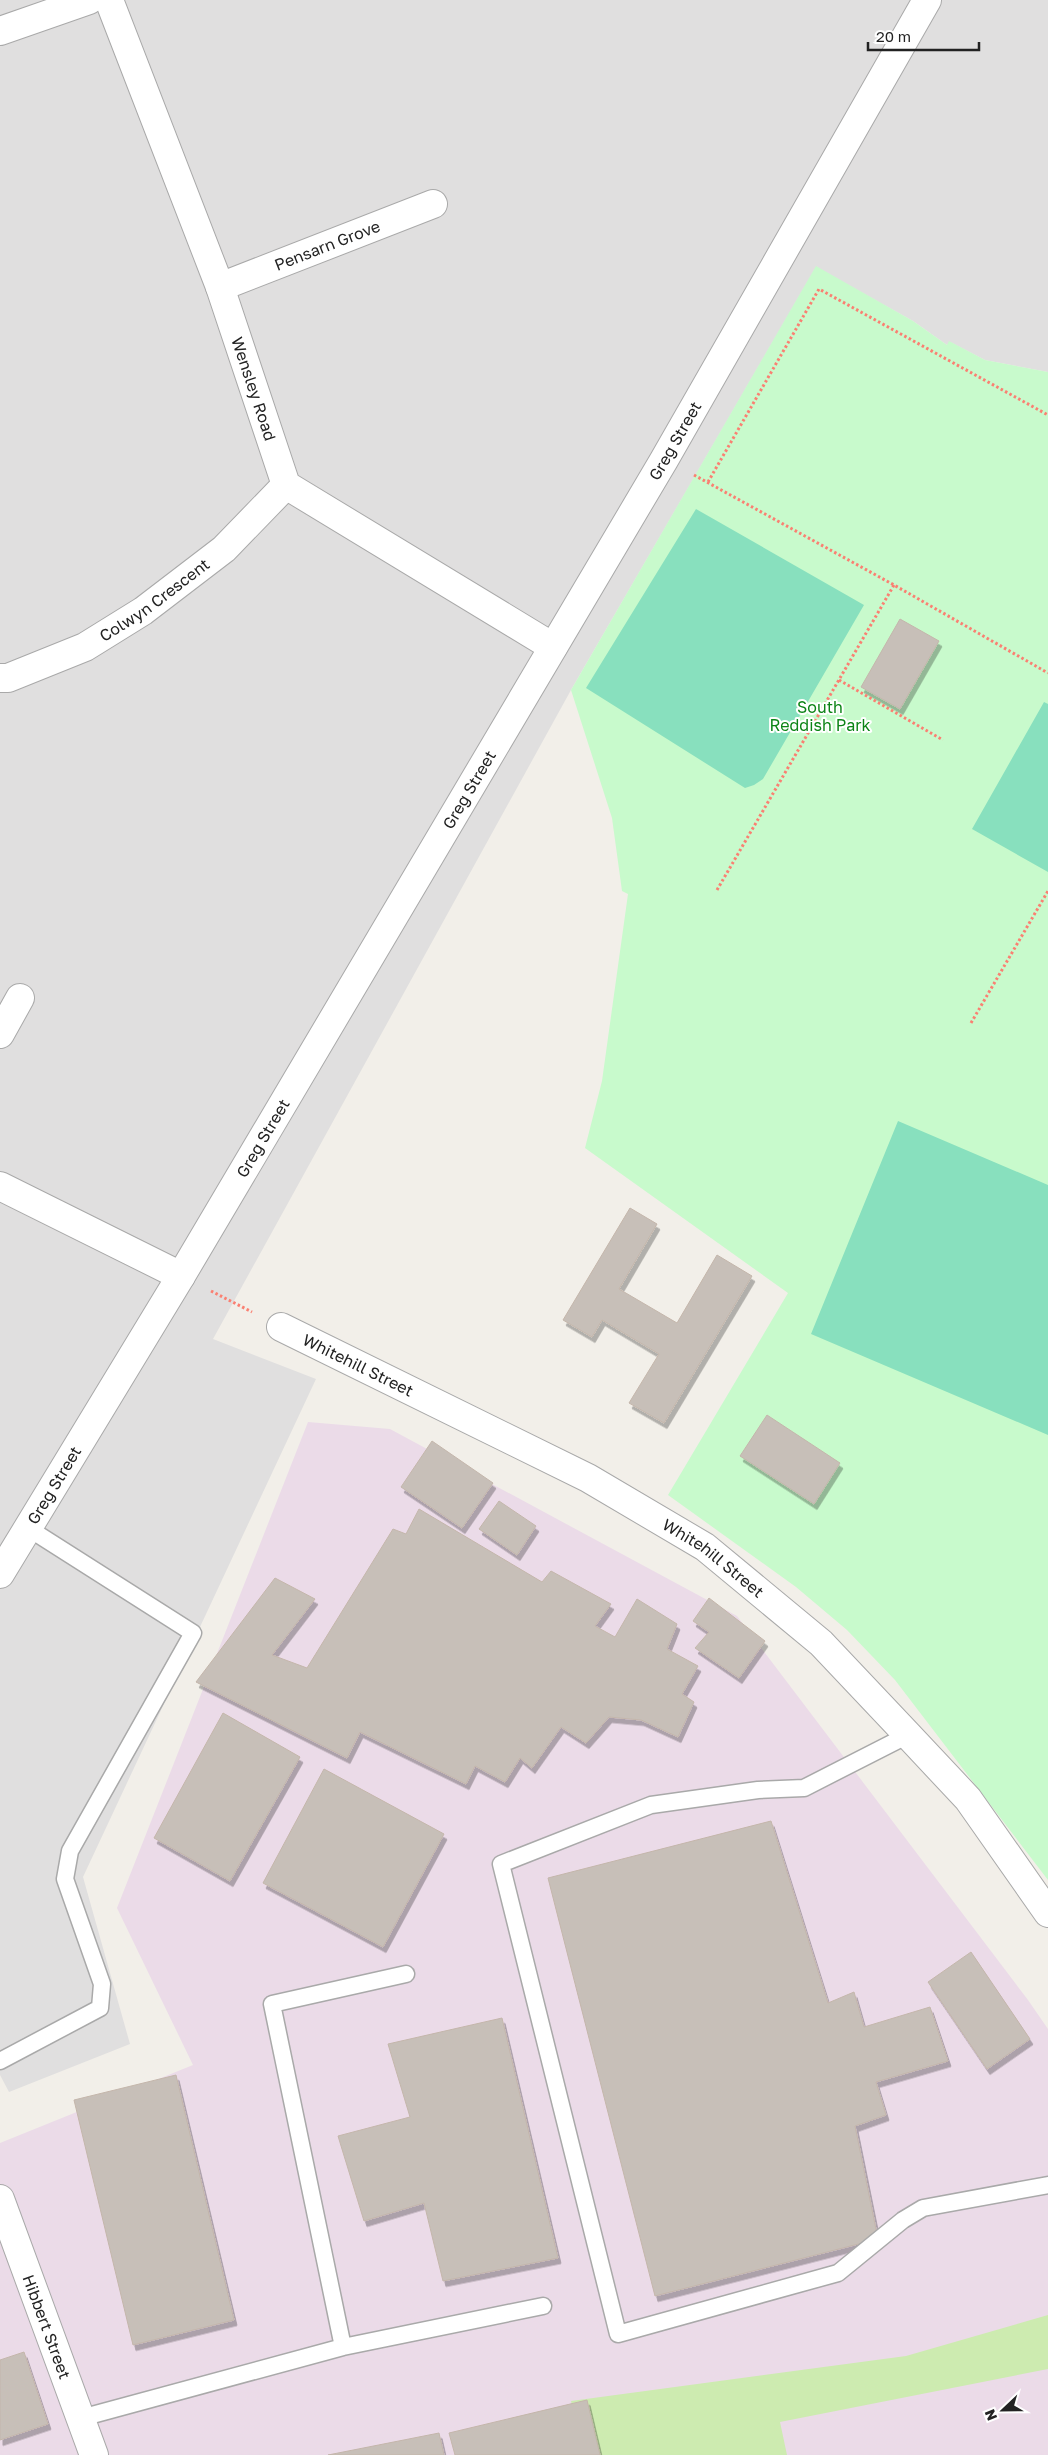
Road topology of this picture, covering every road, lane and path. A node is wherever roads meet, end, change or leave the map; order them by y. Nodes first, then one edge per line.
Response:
1 (89, 0) edge
2 (109, 0) edge
3 (927, 0) edge
4 (0, 31) edge
5 (433, 204) dead end
6 (220, 288) junction
7 (1048, 416) edge
8 (664, 460) junction
9 (708, 482) junction
10 (286, 485) junction
11 (894, 585) junction
12 (553, 647) junction
13 (1048, 673) edge
14 (0, 678) edge
15 (839, 680) junction
16 (944, 740) dead end
17 (717, 890) dead end
18 (1048, 891) edge
19 (20, 998) dead end
20 (971, 1023) dead end
21 (0, 1034) edge
22 (0, 1186) edge
23 (181, 1276) junction
24 (281, 1327) joint
25 (28, 1528) junction
26 (0, 1574) edge
27 (908, 1735) junction
28 (1048, 1913) edge
29 (406, 1974) dead end
30 (0, 2061) edge
31 (1048, 2184) edge
32 (3, 2216) edge
33 (543, 2306) dead end
34 (343, 2347) junction
35 (81, 2418) junction
36 (94, 2455) edge

1 - 4 street
2 - 6 street, Wensley Road
3 - 8 street, Greg Street
5 - 6 street, Pensarn Grove
6 - 10 street, Wensley Road
7 - 9 path
8 - 9 path
8 - 12 street, Greg Street
9 - 11 path
10 - 12 street
10 - 14 street, Colwyn Crescent
11 - 13 path
11 - 15 path
12 - 23 street, Greg Street
15 - 16 path
15 - 17 path
18 - 20 path
19 - 21 street
22 - 23 street
23 - 24 path
23 - 25 street, Greg Street
24 - 27 street, Whitehill Street
25 - 26 street, Greg Street
25 - 30 lane
27 - 28 street, Whitehill Street
27 - 31 lane
29 - 34 lane
32 - 35 street, Hibbert Street
33 - 34 lane
34 - 35 lane
35 - 36 street, Hibbert Street

